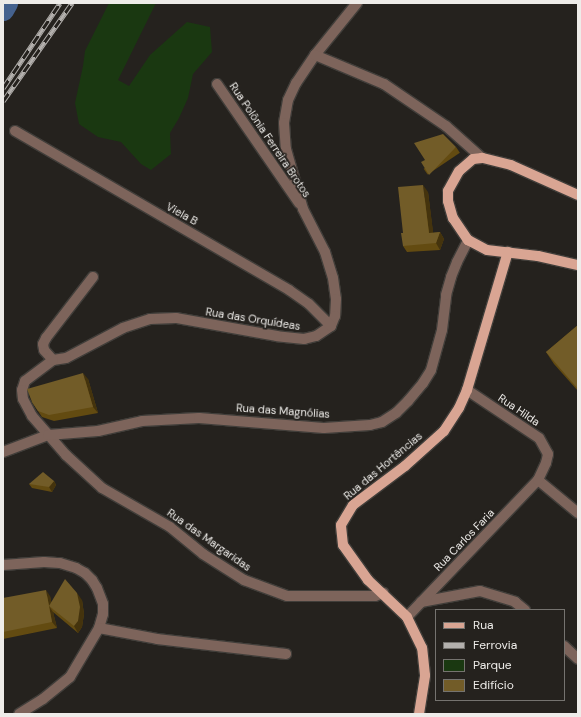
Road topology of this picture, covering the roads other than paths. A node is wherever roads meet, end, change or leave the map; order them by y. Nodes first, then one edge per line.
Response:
1 (357, 3) edge
2 (315, 55) junction
3 (217, 84) dead end
4 (15, 131) dead end
5 (482, 158) junction
6 (578, 195) edge
7 (303, 209) junction
8 (468, 240) junction
9 (508, 252) junction
10 (578, 265) edge
11 (93, 277) dead end
12 (331, 326) junction
13 (53, 360) junction
14 (467, 390) junction
15 (48, 435) junction
16 (3, 452) edge
17 (538, 480) junction
18 (578, 513) edge
19 (3, 565) edge
20 (383, 593) junction
21 (421, 602) junction
22 (524, 609) edge
23 (407, 616) junction
24 (99, 628) junction
25 (565, 647) edge
26 (286, 654) dead end
27 (578, 660) edge
28 (19, 714) edge
29 (419, 714) edge

1 - 2 street
2 - 5 street
2 - 7 street
3 - 7 street, Rua Polônia Ferreira Brotos
4 - 12 street, Viela B
5 - 6 main road
5 - 8 main road
7 - 12 street
8 - 9 main road
8 - 15 street, Rua das Magnólias
9 - 10 main road
9 - 14 main road, Rua das Hortências
11 - 13 street
12 - 13 street, Rua das Orquídeas
13 - 15 street, Rua das Orquídeas
14 - 17 street, Rua Hilda
14 - 20 main road, Rua das Hortências
15 - 16 street, Rua das Magnólias
15 - 20 street, Rua das Margaridas
17 - 18 street
17 - 21 street, Rua Carlos Faria
19 - 24 street
20 - 23 main road, Rua das Hortências
21 - 22 street
21 - 23 street, Rua Carlos Faria
23 - 29 main road
24 - 26 street
24 - 28 street
25 - 27 street

